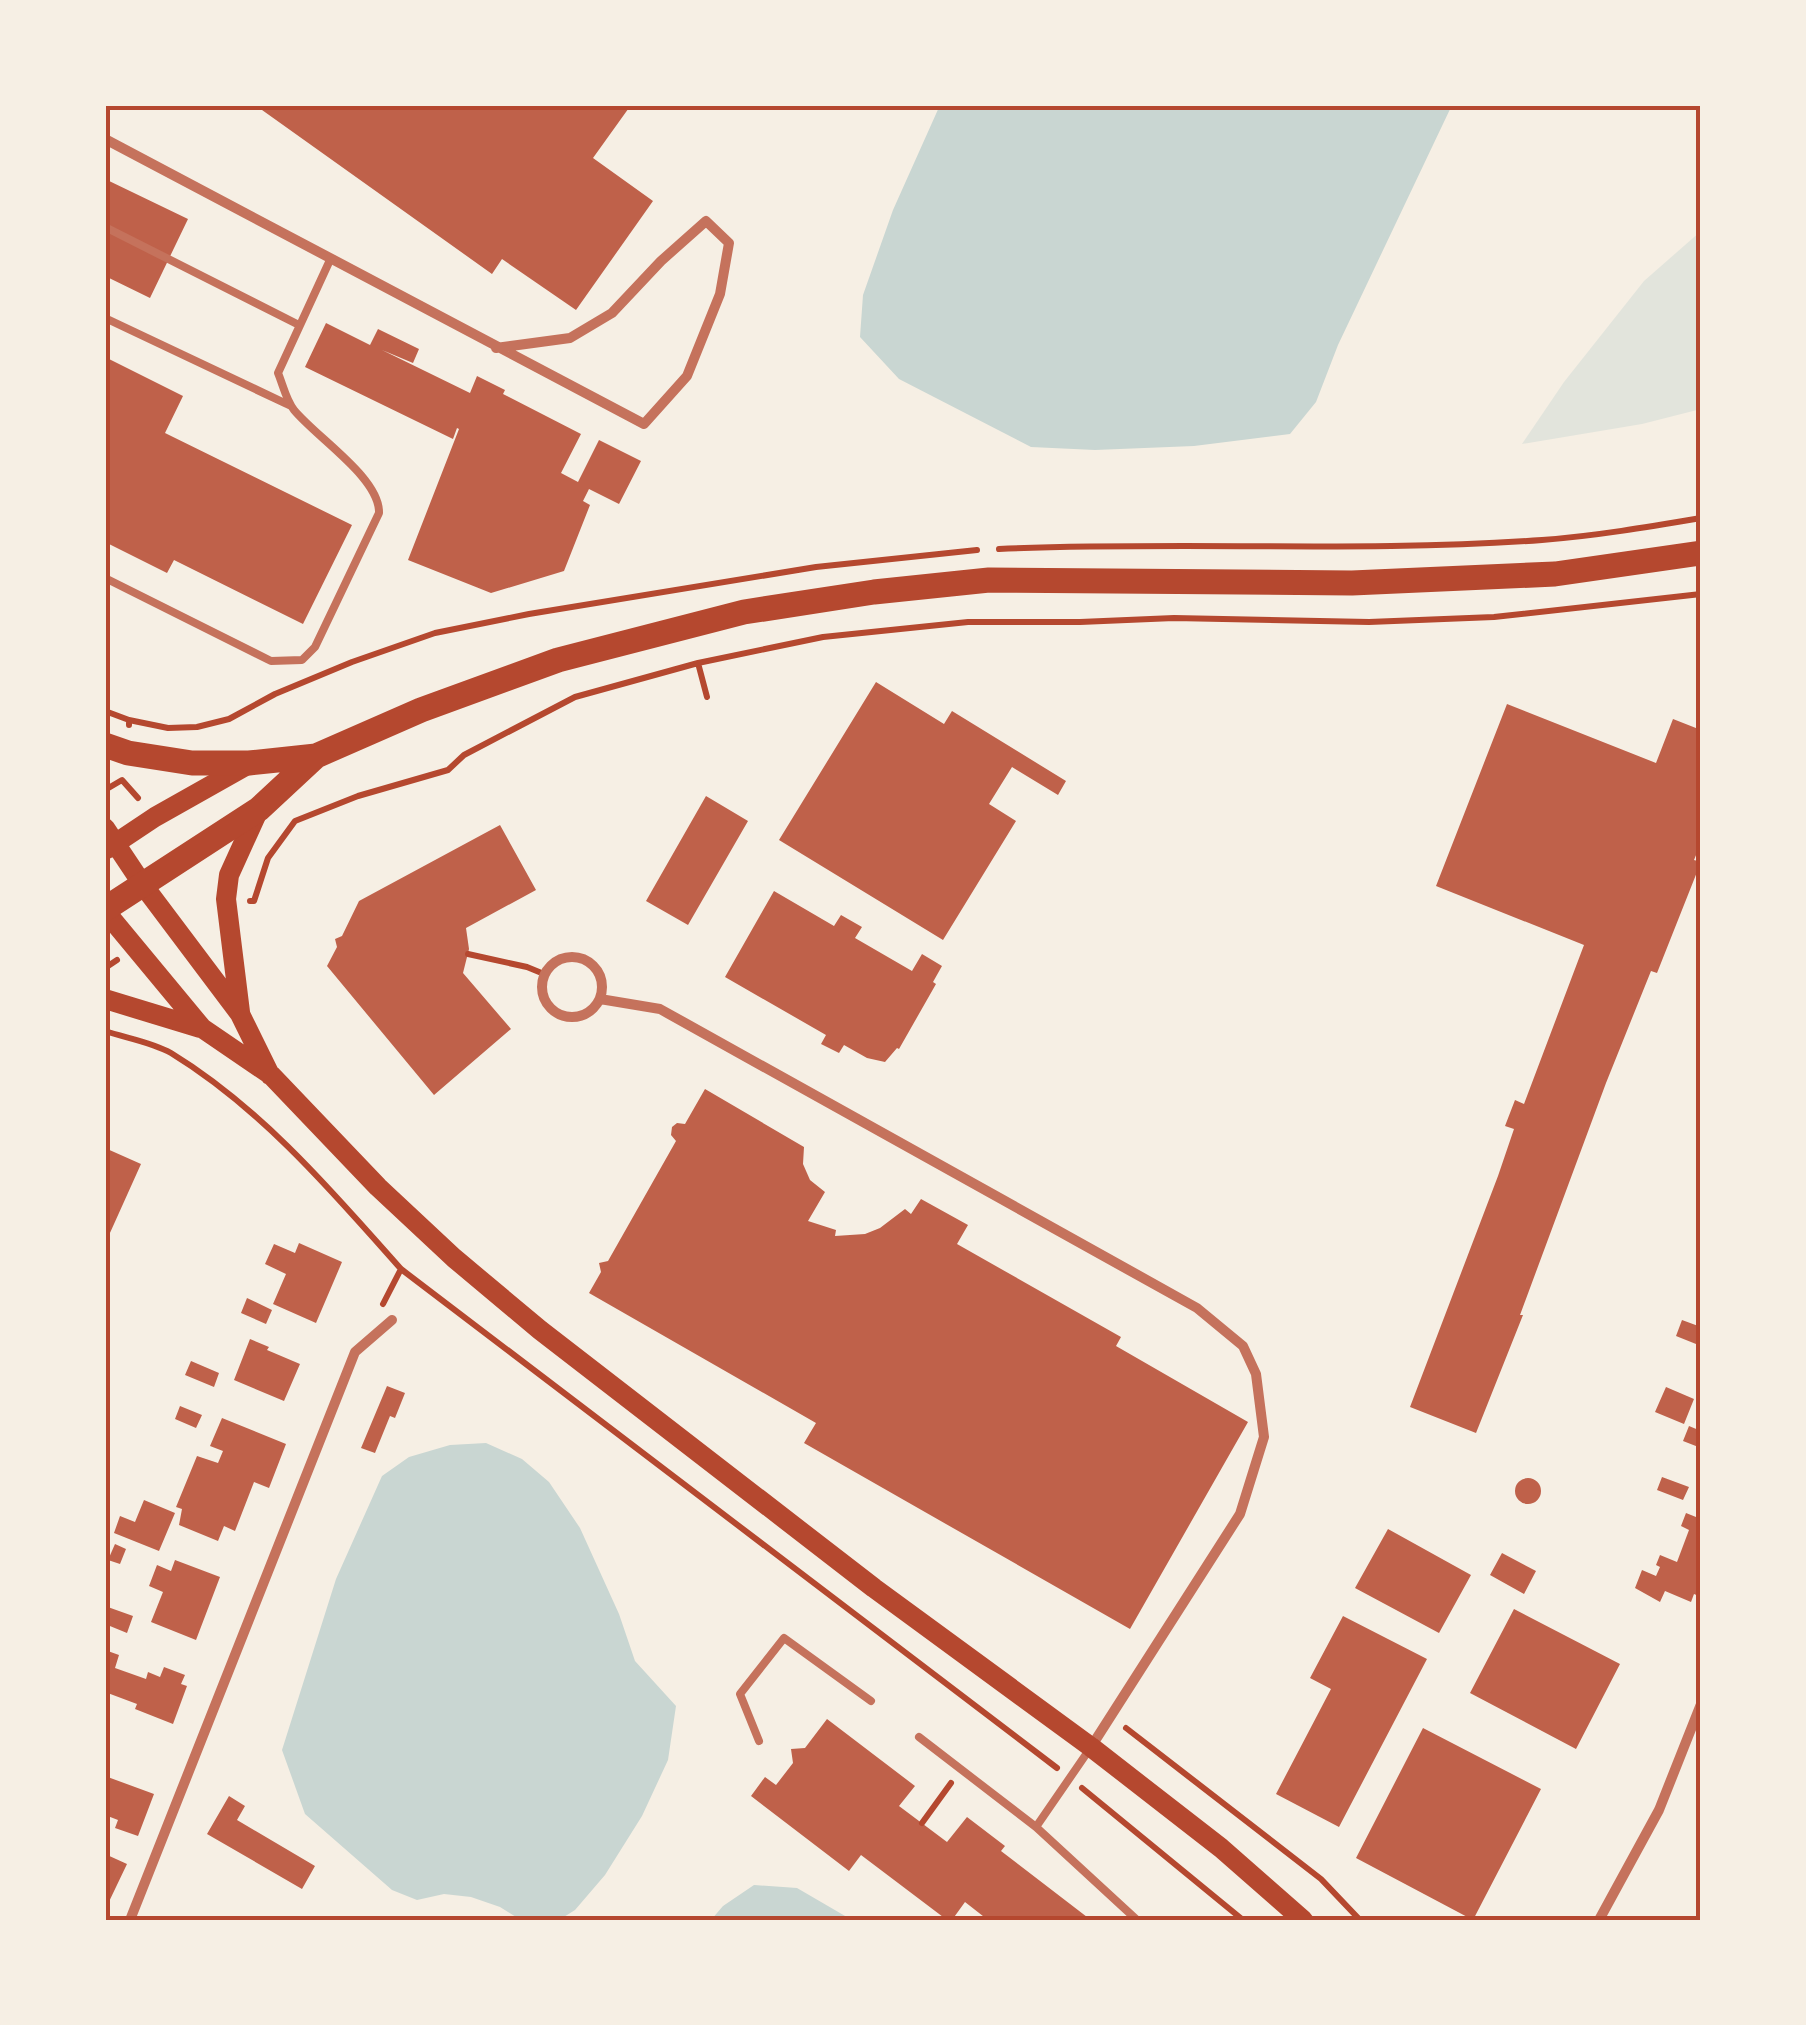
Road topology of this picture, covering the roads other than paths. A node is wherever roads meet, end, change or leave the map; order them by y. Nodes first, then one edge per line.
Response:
1 (105, 140) edge
2 (105, 227) edge
3 (330, 260) junction
4 (105, 318) edge
5 (299, 325) junction
6 (496, 348) junction
7 (290, 406) junction
8 (1701, 553) edge
9 (105, 578) edge
10 (105, 745) edge
11 (316, 756) junction
12 (249, 763) junction
13 (259, 809) junction
14 (108, 840) edge
15 (143, 884) junction
16 (105, 910) edge
17 (105, 999) edge
18 (600, 999) junction
19 (240, 1014) junction
20 (202, 1028) junction
21 (270, 1075) junction
22 (392, 1320) road end
23 (872, 1701) dead end
24 (1701, 1704) edge
25 (918, 1738) dead end
26 (759, 1741) dead end
27 (1092, 1747) junction
28 (1036, 1827) junction
29 (130, 1920) edge
30 (1136, 1920) edge
31 (1303, 1920) edge
32 (1599, 1920) edge

1 - 3 street
2 - 5 lane
3 - 5 lane
3 - 6 street
4 - 7 lane
5 - 7 lane
6 - 6 street
7 - 9 lane
8 - 11 main road
10 - 12 main road
11 - 12 main road
11 - 13 main road
12 - 14 main road
13 - 15 main road
13 - 19 main road
14 - 15 main road
15 - 16 main road
15 - 19 main road
16 - 20 main road
17 - 20 main road
18 - 18 street
18 - 27 street
19 - 21 main road
20 - 21 main road
21 - 27 main road
22 - 29 street
23 - 26 lane
24 - 32 street
25 - 28 lane
27 - 28 lane
27 - 31 main road
28 - 30 lane

